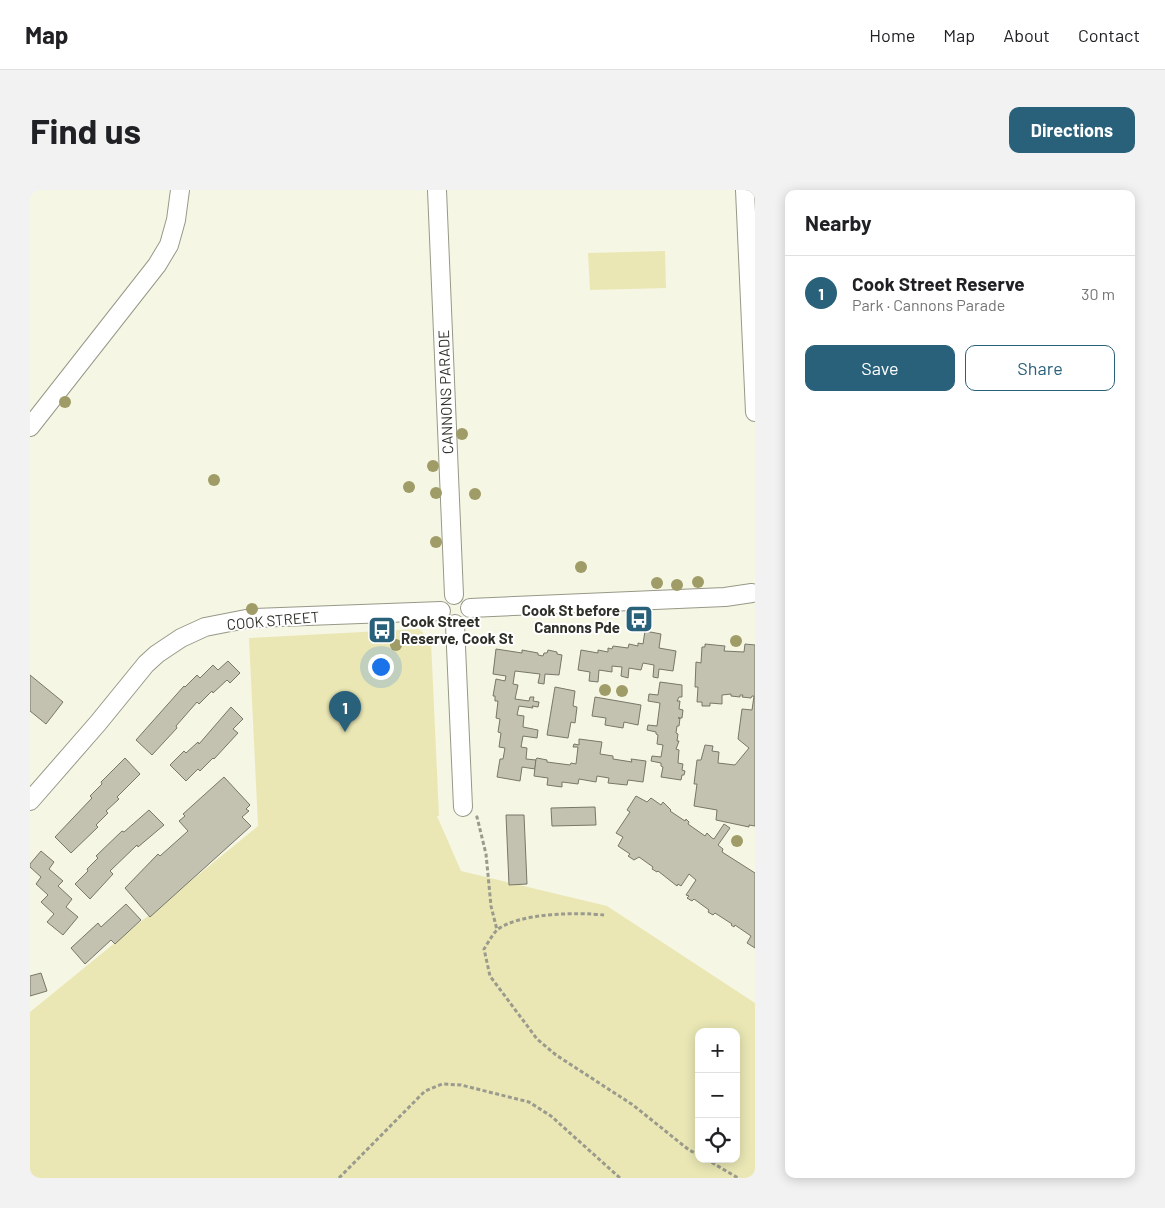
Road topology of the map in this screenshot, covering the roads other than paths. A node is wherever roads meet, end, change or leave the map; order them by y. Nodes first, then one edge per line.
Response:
1 (180, 190) edge
2 (437, 190) edge
3 (745, 190) edge
4 (755, 412) edge
5 (30, 426) edge
6 (754, 590) edge
7 (454, 594) junction
8 (470, 608) junction
9 (440, 611) junction
10 (455, 624) junction
11 (30, 801) edge
12 (463, 807) road end

1 - 5 street
2 - 7 street, CANNONS PARADE
3 - 4 street
6 - 8 street
7 - 8 street
7 - 9 street
8 - 10 street
9 - 10 street
9 - 11 street, COOK STREET
10 - 12 street

